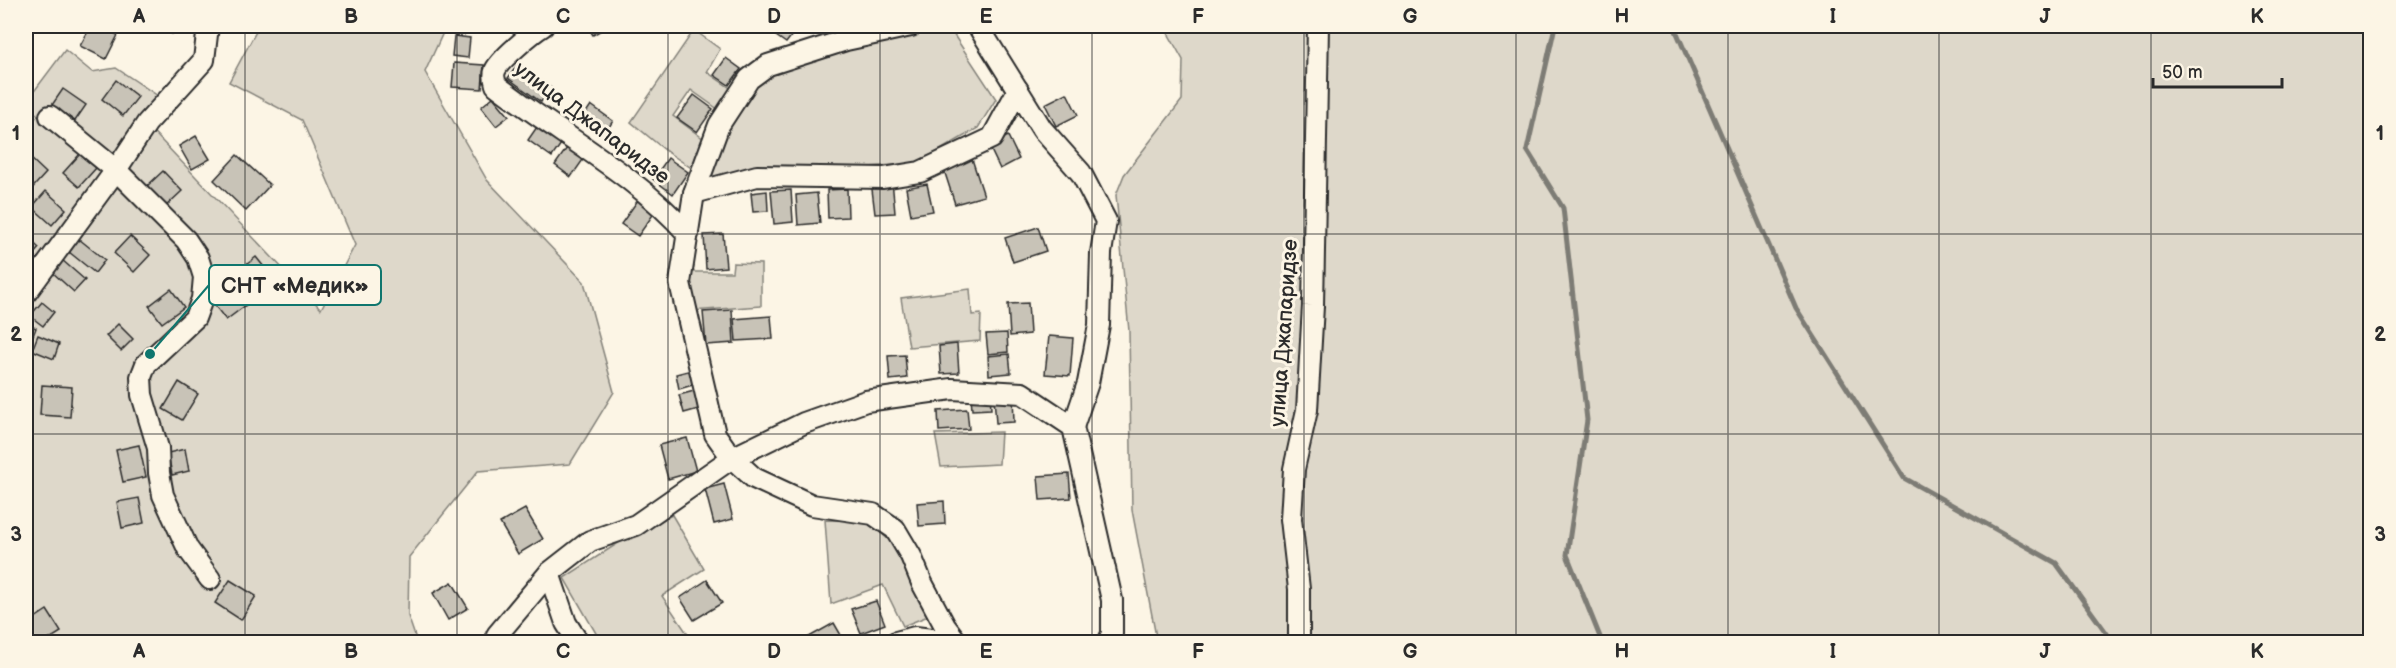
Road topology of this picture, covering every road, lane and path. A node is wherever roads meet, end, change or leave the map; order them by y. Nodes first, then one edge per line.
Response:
1 (208, 26) edge
2 (543, 26) edge
3 (912, 26) edge
4 (978, 26) edge
5 (1318, 26) edge
6 (1018, 90) junction
7 (50, 116) dead end
8 (116, 170) junction
9 (694, 193) junction
10 (688, 234) junction
11 (26, 293) edge
12 (1073, 427) junction
13 (732, 458) junction
14 (549, 573) junction
15 (210, 579) dead end
16 (497, 635) dead end
17 (578, 642) edge
18 (896, 642) edge
19 (957, 642) edge
20 (1108, 642) edge
21 (1299, 642) edge

1 - 8 street
2 - 10 street, улица Джапаридзе
3 - 9 street, улица Джапаридзе
4 - 6 street
5 - 21 street, улица Джапаридзе
6 - 9 street, улица Джапаридзе
6 - 12 street
7 - 8 street
8 - 11 street
8 - 15 street
9 - 10 street, улица Джапаридзе
10 - 13 street, улица Джапаридзе
12 - 13 street
12 - 20 street
13 - 14 street
13 - 19 street, улица Джапаридзе
14 - 16 street
14 - 17 street
18 - 19 street, улица Джапаридзе

